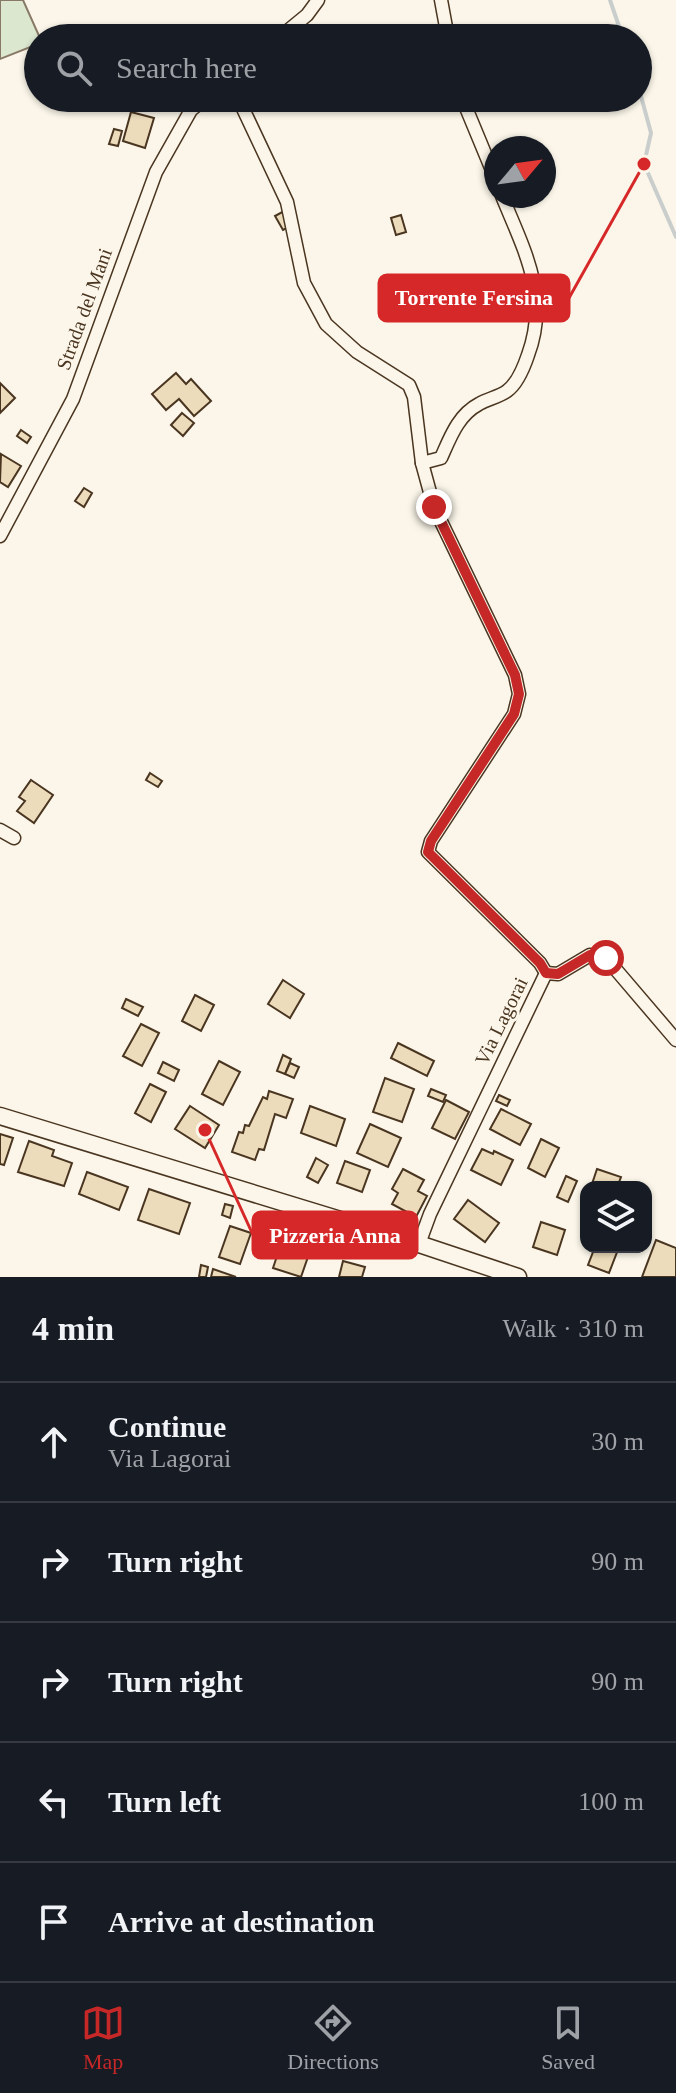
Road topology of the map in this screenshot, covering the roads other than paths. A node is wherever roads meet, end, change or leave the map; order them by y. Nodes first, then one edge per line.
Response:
1 (318, 0) edge
2 (441, 0) edge
3 (296, 24) edge
4 (445, 24) edge
5 (190, 112) edge
6 (245, 112) edge
7 (468, 112) edge
8 (484, 151) edge
9 (507, 208) edge
10 (422, 463) junction
11 (0, 536) edge
12 (0, 830) edge
13 (14, 838) dead end
14 (546, 973) junction
15 (676, 1040) edge
16 (0, 1116) edge
17 (419, 1244) junction
18 (518, 1277) edge

1 - 3 street
2 - 4 street
5 - 11 street, Strada del Mani
6 - 10 street
7 - 8 street
9 - 10 street
10 - 14 street
12 - 13 street
14 - 15 street, Via Lagorai
14 - 17 street, Via Lagorai
16 - 17 main road
17 - 18 main road

